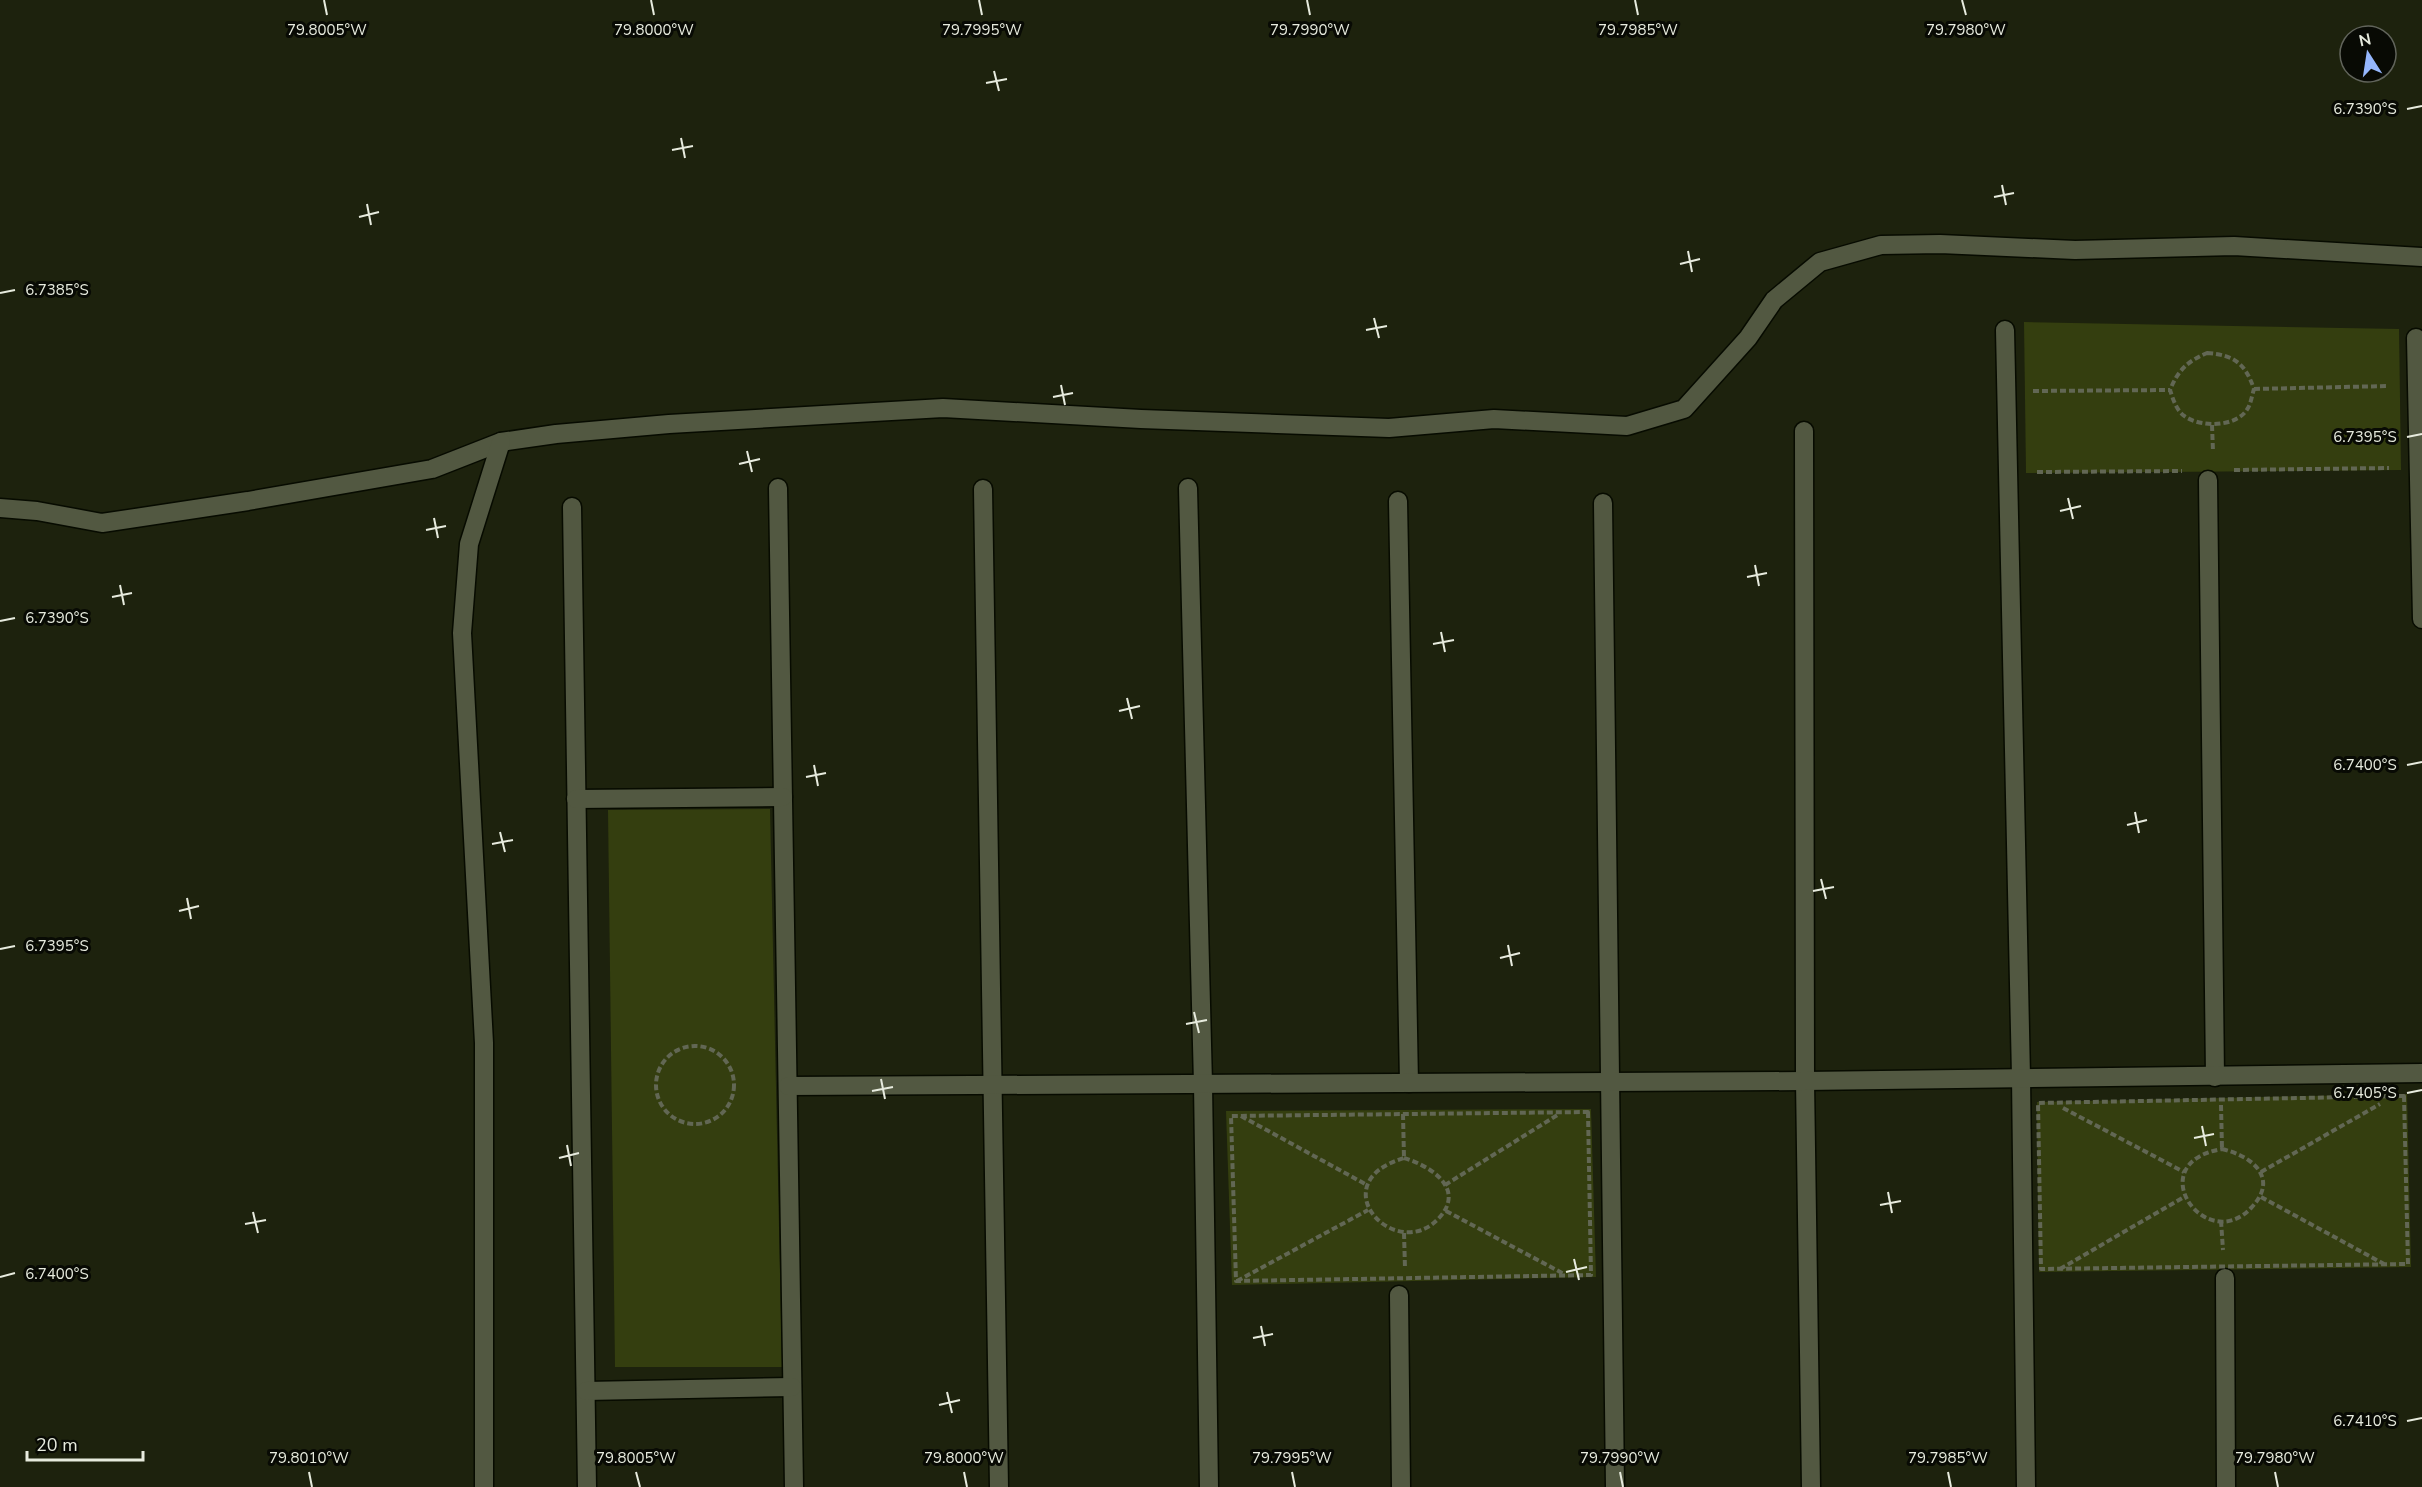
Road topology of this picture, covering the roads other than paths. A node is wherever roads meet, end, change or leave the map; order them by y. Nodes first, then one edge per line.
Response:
1 (2422, 257) edge
2 (2005, 330) dead end
3 (2416, 338) dead end
4 (1804, 431) dead end
5 (501, 442) junction
6 (2208, 480) dead end
7 (778, 488) dead end
8 (1188, 488) dead end
9 (983, 489) dead end
10 (1398, 501) dead end
11 (1603, 503) dead end
12 (572, 507) dead end
13 (0, 508) edge
14 (2422, 619) edge
15 (783, 797) junction
16 (576, 799) junction
17 (2422, 1073) edge
18 (2021, 1077) junction
19 (2215, 1077) junction
20 (1805, 1081) junction
21 (1610, 1082) junction
22 (1409, 1083) junction
23 (1203, 1084) junction
24 (993, 1085) junction
25 (788, 1086) junction
26 (2224, 1273) road end
27 (1399, 1295) dead end
28 (792, 1387) junction
29 (586, 1391) junction
30 (484, 1487) edge
31 (587, 1487) edge
32 (794, 1487) edge
33 (999, 1487) edge
34 (1209, 1487) edge
35 (1401, 1487) edge
36 (1615, 1487) edge
37 (1811, 1487) edge
38 (2026, 1487) edge
39 (2226, 1487) edge

1 - 5 street
2 - 18 street
3 - 14 street
4 - 20 street
5 - 13 street
5 - 30 street
6 - 19 street
7 - 15 street
8 - 23 street
9 - 24 street
10 - 22 street
11 - 21 street
12 - 16 street
15 - 16 street
15 - 25 street
16 - 29 street
17 - 19 street
18 - 19 street
18 - 20 street
18 - 38 street
20 - 21 street
20 - 37 street
21 - 22 street
21 - 36 street
22 - 23 street
23 - 24 street
23 - 34 street
24 - 25 street
24 - 33 street
25 - 28 street
26 - 39 street
27 - 35 street
28 - 29 street
28 - 32 street
29 - 31 street

